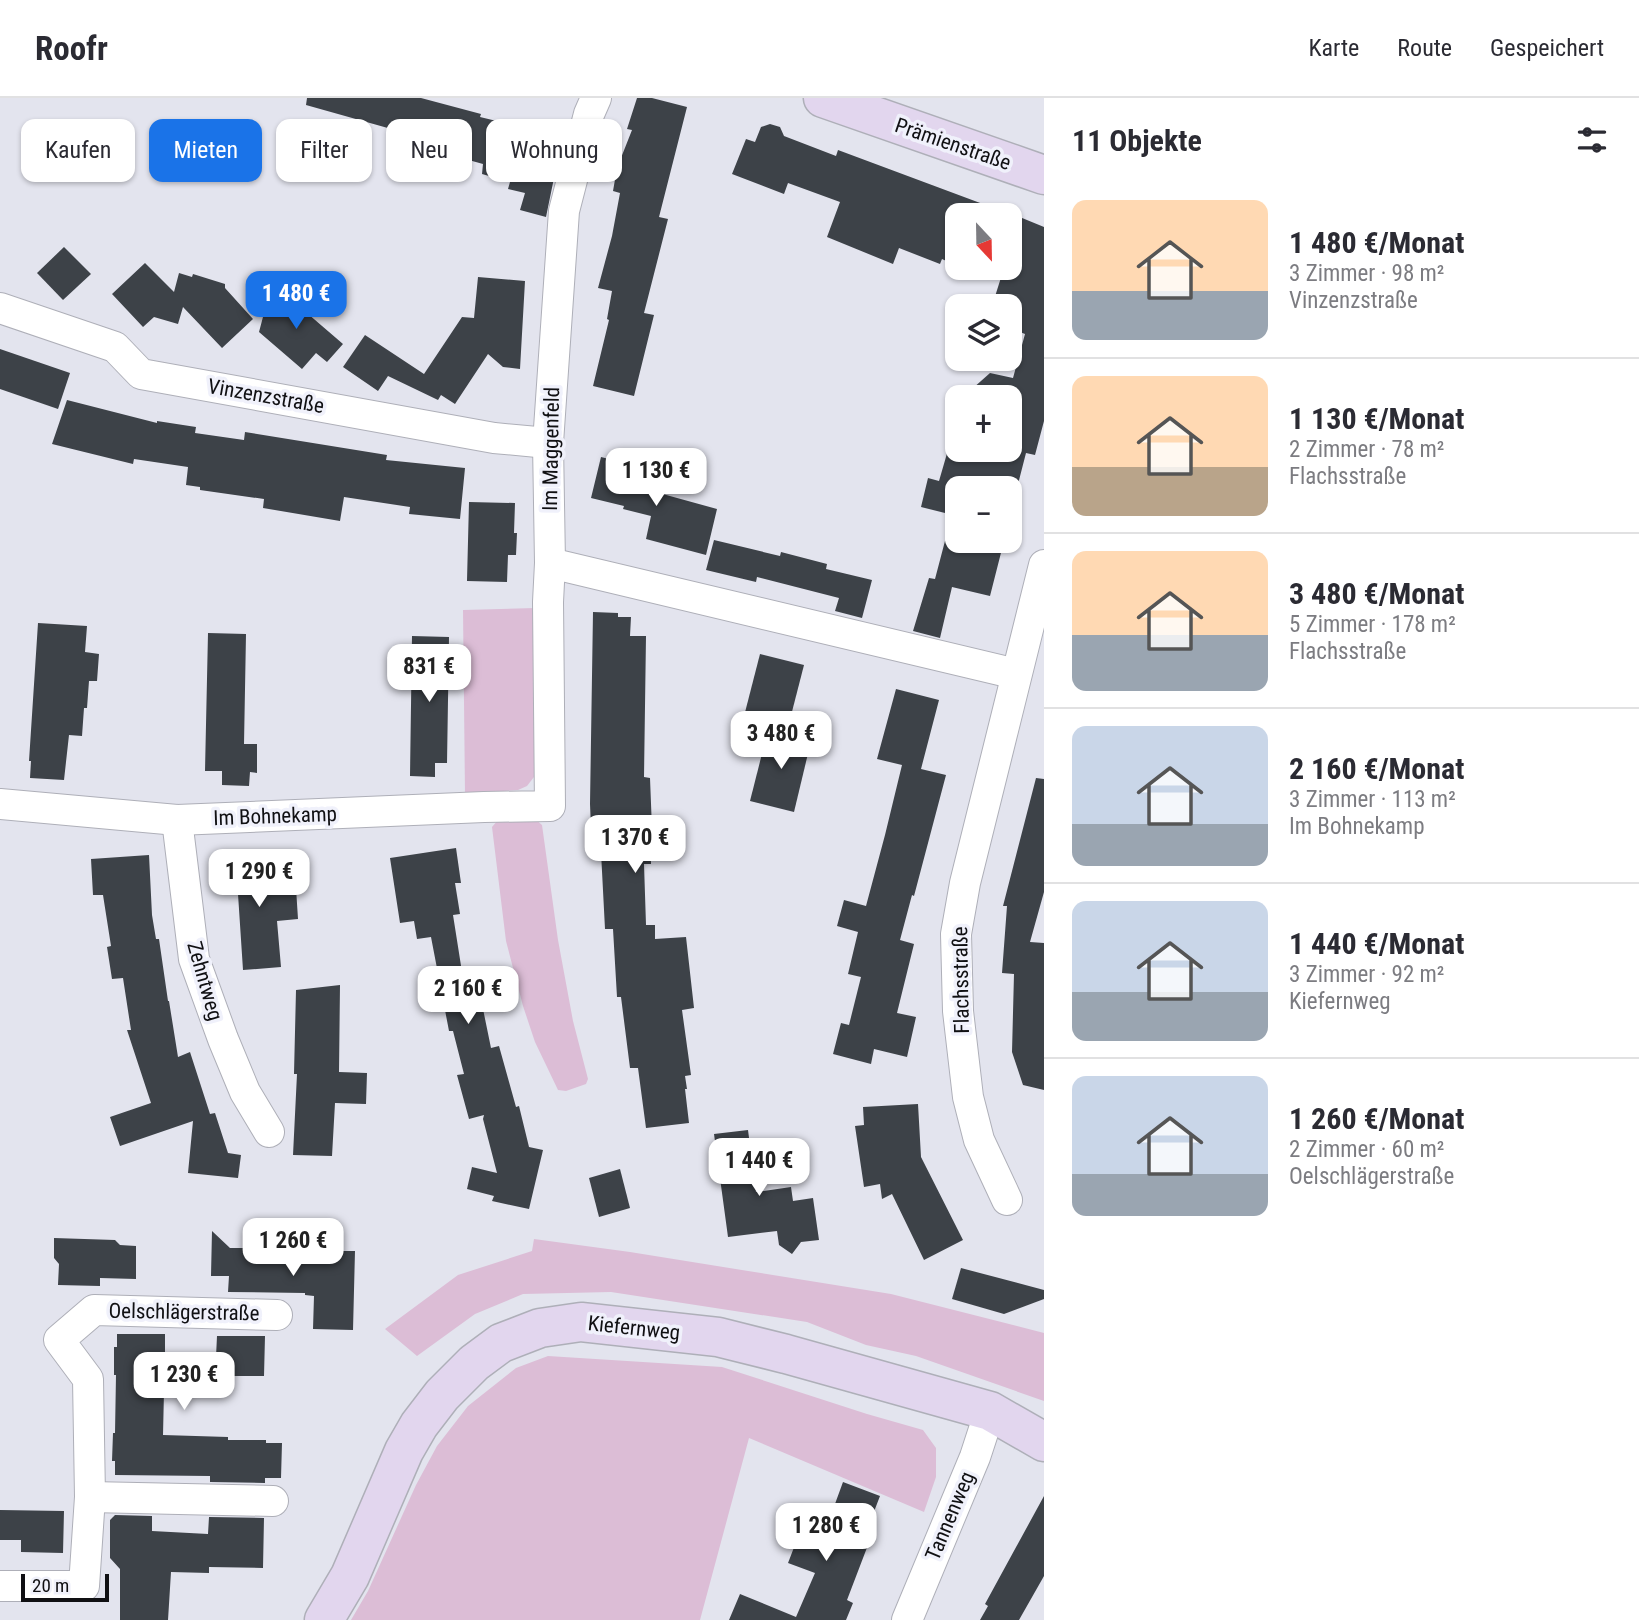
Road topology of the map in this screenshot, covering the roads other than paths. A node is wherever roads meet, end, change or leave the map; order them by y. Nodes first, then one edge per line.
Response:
1 (596, 98) edge
2 (823, 98) edge
3 (1044, 175) edge
4 (0, 308) edge
5 (548, 443) junction
6 (550, 563) junction
7 (1044, 565) edge
8 (1016, 674) junction
9 (0, 804) edge
10 (550, 806) joint
11 (177, 820) junction
12 (269, 1132) dead end
13 (1007, 1200) dead end
14 (277, 1315) dead end
15 (990, 1411) junction
16 (1044, 1442) edge
17 (90, 1497) junction
18 (273, 1501) dead end
19 (0, 1586) edge
20 (324, 1620) edge
21 (906, 1620) edge

1 - 5 street, Im Maggenfeld
2 - 3 street, Prämienstraße
4 - 5 street, Vinzenzstraße
5 - 6 street, Im Maggenfeld
6 - 8 street
6 - 10 street, Im Maggenfeld
7 - 8 street, Flachsstraße
8 - 13 street, Flachsstraße
9 - 11 street, Im Bohnekamp
10 - 11 street, Im Bohnekamp
11 - 12 street, Zehntweg
14 - 17 street, Oelschlägerstraße
15 - 16 street, Kiefernweg
15 - 20 street, Kiefernweg
15 - 21 street, Tannenweg
17 - 18 street
17 - 19 street, Oelschlägerstraße

